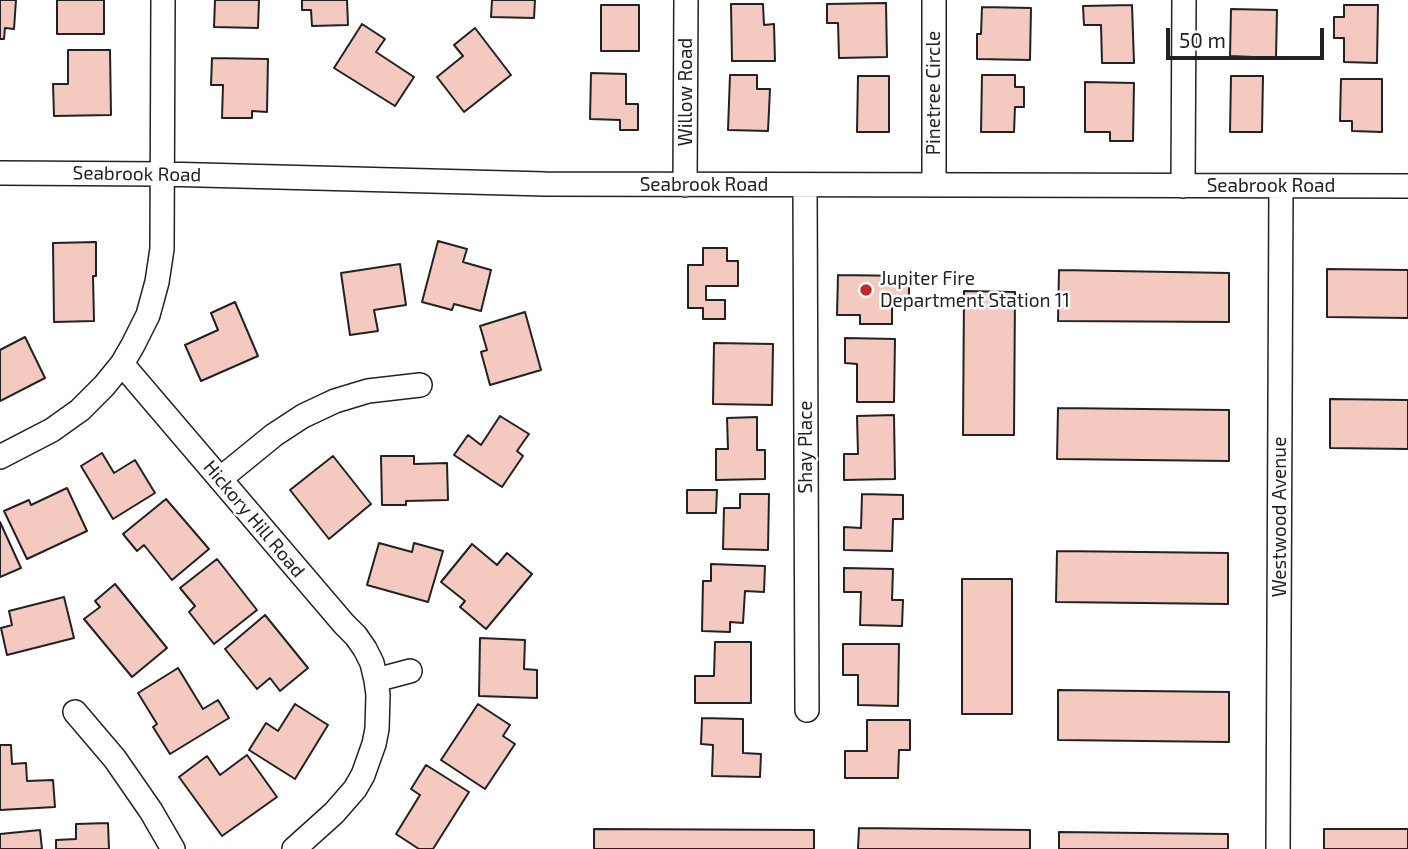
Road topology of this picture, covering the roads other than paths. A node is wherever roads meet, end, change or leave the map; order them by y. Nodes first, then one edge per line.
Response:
1 (163, 0) edge
2 (686, 0) edge
3 (934, 0) edge
4 (1184, 0) edge
5 (0, 173) edge
6 (163, 174) junction
7 (685, 185) junction
8 (805, 185) junction
9 (934, 185) junction
10 (1183, 186) junction
11 (1280, 186) junction
12 (1408, 186) edge
13 (122, 364) junction
14 (420, 385) dead end
15 (0, 457) edge
16 (220, 479) junction
17 (410, 671) dead end
18 (376, 680) junction
19 (807, 710) dead end
20 (75, 712) dead end
21 (173, 849) edge
22 (294, 849) edge
23 (1278, 849) edge

1 - 6 street
2 - 7 street, Willow Road
3 - 9 street, Pinetree Circle
4 - 10 street
5 - 6 street, Seabrook Road
6 - 7 street, Seabrook Road
6 - 13 street
7 - 8 street, Seabrook Road
8 - 9 street, Seabrook Road
8 - 19 street, Shay Place
9 - 10 street, Seabrook Road
10 - 11 street, Seabrook Road
11 - 12 street, Seabrook Road
11 - 23 street, Westwood Avenue
13 - 15 street
13 - 16 street, Hickory Hill Road
14 - 16 street
16 - 18 street, Hickory Hill Road
17 - 18 street
18 - 22 street, Hickory Hill Road
20 - 21 street

